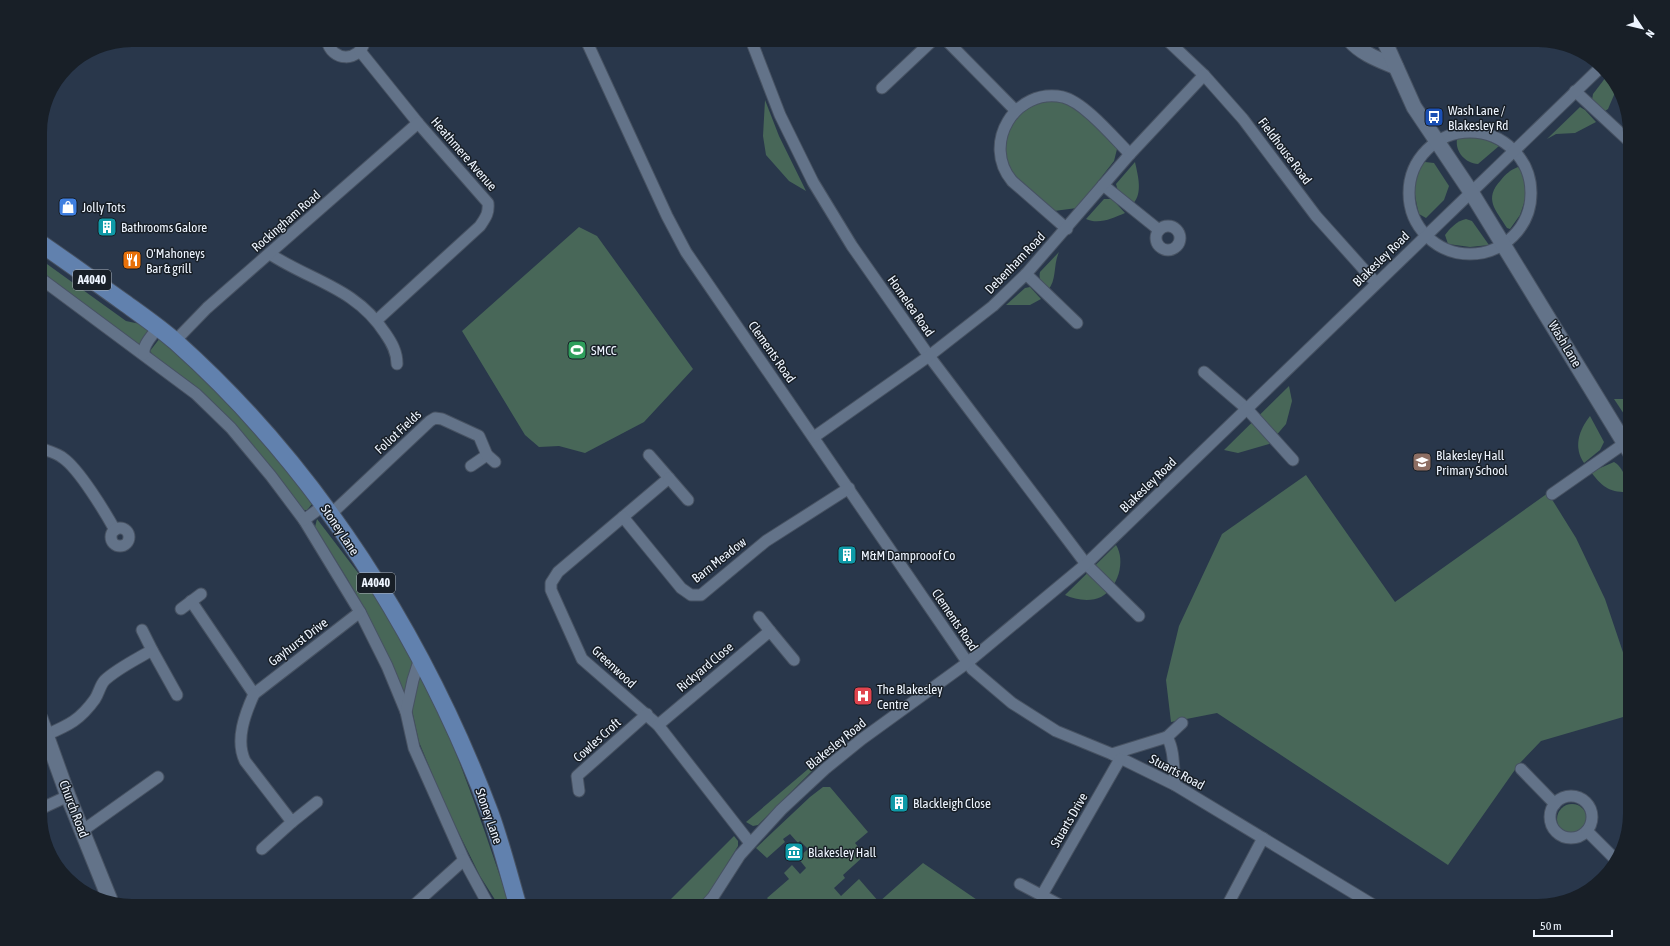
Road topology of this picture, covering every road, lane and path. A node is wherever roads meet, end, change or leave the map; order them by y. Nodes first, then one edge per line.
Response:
1 (330, 47) edge
2 (362, 47) edge
3 (589, 47) edge
4 (754, 47) edge
5 (926, 47) edge
6 (953, 47) edge
7 (1174, 47) edge
8 (1358, 47) edge
9 (1387, 47) edge
10 (360, 51) junction
11 (1396, 67) junction
12 (1597, 71) edge
13 (1204, 75) junction
14 (882, 88) dead end
15 (1575, 91) junction
16 (1015, 110) junction
17 (418, 123) junction
18 (1623, 136) edge
19 (1438, 141) junction
20 (1515, 150) junction
21 (1130, 154) junction
22 (1103, 185) junction
23 (1471, 192) junction
24 (1067, 229) junction
25 (1159, 230) dead end
26 (1425, 236) junction
27 (1504, 244) junction
28 (47, 248) edge
29 (270, 254) junction
30 (1026, 274) junction
31 (47, 283) edge
32 (1376, 283) junction
33 (376, 320) junction
34 (1077, 323) dead end
35 (158, 327) junction
36 (175, 341) junction
37 (144, 354) junction
38 (929, 356) junction
39 (396, 364) dead end
40 (1204, 372) dead end
41 (1246, 409) junction
42 (814, 437) junction
43 (1623, 437) edge
44 (1623, 448) edge
45 (47, 451) edge
46 (649, 455) dead end
47 (1293, 460) dead end
48 (471, 466) dead end
49 (669, 478) junction
50 (849, 488) junction
51 (1552, 494) dead end
52 (688, 500) dead end
53 (327, 510) junction
54 (623, 518) junction
55 (304, 520) junction
56 (114, 530) dead end
57 (1086, 564) junction
58 (201, 594) dead end
59 (191, 601) junction
60 (181, 609) dead end
61 (360, 612) junction
62 (1139, 616) dead end
63 (759, 617) dead end
64 (142, 630) dead end
65 (770, 631) junction
66 (152, 650) junction
67 (420, 658) junction
68 (794, 660) dead end
69 (967, 663) junction
70 (254, 694) junction
71 (177, 695) dead end
72 (406, 712) junction
73 (647, 714) junction
74 (1182, 723) dead end
75 (658, 725) junction
76 (47, 735) edge
77 (1167, 737) junction
78 (47, 738) edge
79 (1116, 756) junction
80 (1521, 769) dead end
81 (158, 777) dead end
82 (1175, 785) junction
83 (579, 791) dead end
84 (68, 796) junction
85 (317, 802) dead end
86 (1555, 804) junction
87 (47, 806) edge
88 (292, 822) junction
89 (82, 831) junction
90 (1586, 831) junction
91 (1263, 838) junction
92 (750, 843) junction
93 (262, 849) dead end
94 (1612, 856) edge
95 (464, 860) junction
96 (1020, 884) dead end
97 (108, 895) edge
98 (1042, 895) junction
99 (420, 899) edge
100 (485, 899) edge
101 (516, 899) edge
102 (711, 899) edge
103 (1049, 899) edge
104 (1231, 899) edge
105 (1363, 899) edge

1 - 10 street
2 - 10 street
3 - 42 street, Clements Road
4 - 38 street, Homelea Road
5 - 14 street
6 - 16 street
7 - 13 street, Fieldhouse Road
8 - 11 street
9 - 11 street, Wash Lane
10 - 17 street, Heathmere Avenue
11 - 19 street, Wash Lane
12 - 15 street, Blakesley Road
13 - 21 street, Debenham Road
13 - 32 street, Fieldhouse Road
15 - 18 street
15 - 20 street, Blakesley Road
16 - 21 street
16 - 24 street
17 - 29 street, Rockingham Road
17 - 33 street, Heathmere Avenue
19 - 20 street
19 - 23 street, Wash Lane
19 - 26 street
20 - 23 street, Blakesley Road
20 - 27 street
21 - 22 street, Debenham Road
22 - 24 street, Debenham Road
22 - 25 street
23 - 26 street, Blakesley Road
23 - 27 street, Wash Lane
24 - 30 street, Debenham Road
26 - 27 street
26 - 32 street, Blakesley Road
27 - 43 street, Wash Lane
28 - 35 main road, Stoney Lane / A4040
29 - 33 street
29 - 36 street, Rockingham Road
30 - 34 street
30 - 38 street, Debenham Road
31 - 37 street
32 - 41 street, Blakesley Road
33 - 39 street
35 - 36 main road, Stoney Lane / A4040
35 - 37 street
36 - 53 main road, Stoney Lane / A4040
37 - 55 street
38 - 42 street, Debenham Road
38 - 57 street, Homelea Road
40 - 41 street
41 - 47 street
41 - 57 street, Blakesley Road
42 - 50 street, Clements Road
44 - 51 street
45 - 56 street
46 - 49 street
48 - 53 street, Foliot Fields
49 - 52 street
49 - 54 street, Greenwood
50 - 54 street, Barn Meadow
50 - 69 street, Clements Road
53 - 55 street
53 - 67 main road, Stoney Lane / A4040
54 - 73 street, Greenwood
55 - 61 street
57 - 62 street, Homelea Road
57 - 69 street, Blakesley Road
58 - 59 street
59 - 60 street
59 - 70 street
61 - 70 street, Gayhurst Drive
61 - 72 street
63 - 65 street
64 - 66 street
65 - 68 street
65 - 75 street, Rickyard Close
66 - 71 street
66 - 76 street
67 - 72 street
67 - 101 main road, Stoney Lane / A4040
69 - 79 street, Stuarts Road
69 - 92 street, Blakesley Road
70 - 88 street
72 - 95 street
73 - 75 street, Greenwood
73 - 83 street, Cowles Croft
74 - 77 street
75 - 92 street, Greenwood
77 - 79 street
77 - 82 street
78 - 84 street, Church Road
79 - 82 street, Stuarts Road
79 - 98 street, Stuarts Drive
80 - 86 street
81 - 89 street
82 - 91 street, Stuarts Road
84 - 87 street
84 - 89 street, Church Road
85 - 88 street
86 - 90 street
86 - 90 street
88 - 93 street
89 - 97 street, Church Road
90 - 94 street
91 - 104 street
91 - 105 street, Stuarts Road
92 - 102 street, Blakesley Road
95 - 99 street
95 - 100 street
96 - 98 street
98 - 103 street

